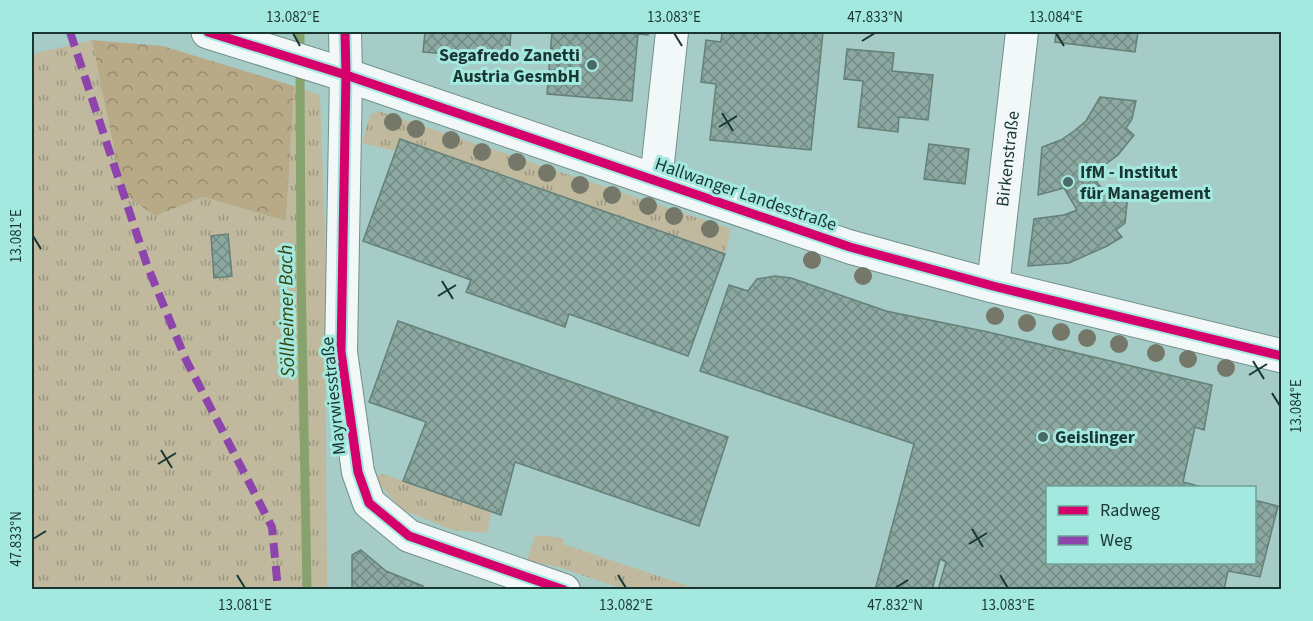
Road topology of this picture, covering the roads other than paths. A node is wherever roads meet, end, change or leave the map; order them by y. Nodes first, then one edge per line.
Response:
1 (208, 32) edge
2 (345, 32) edge
3 (672, 32) edge
4 (1022, 32) edge
5 (340, 73) junction
6 (656, 181) junction
7 (993, 286) junction
8 (1281, 356) edge
9 (564, 590) edge

1 - 5 street, Hallwanger Landesstraße
2 - 5 street, Mayrwiesstraße
3 - 6 street
4 - 7 street, Birkenstraße
5 - 6 street, Hallwanger Landesstraße
5 - 9 street, Mayrwiesstraße
6 - 7 street, Hallwanger Landesstraße
7 - 8 street, Hallwanger Landesstraße

